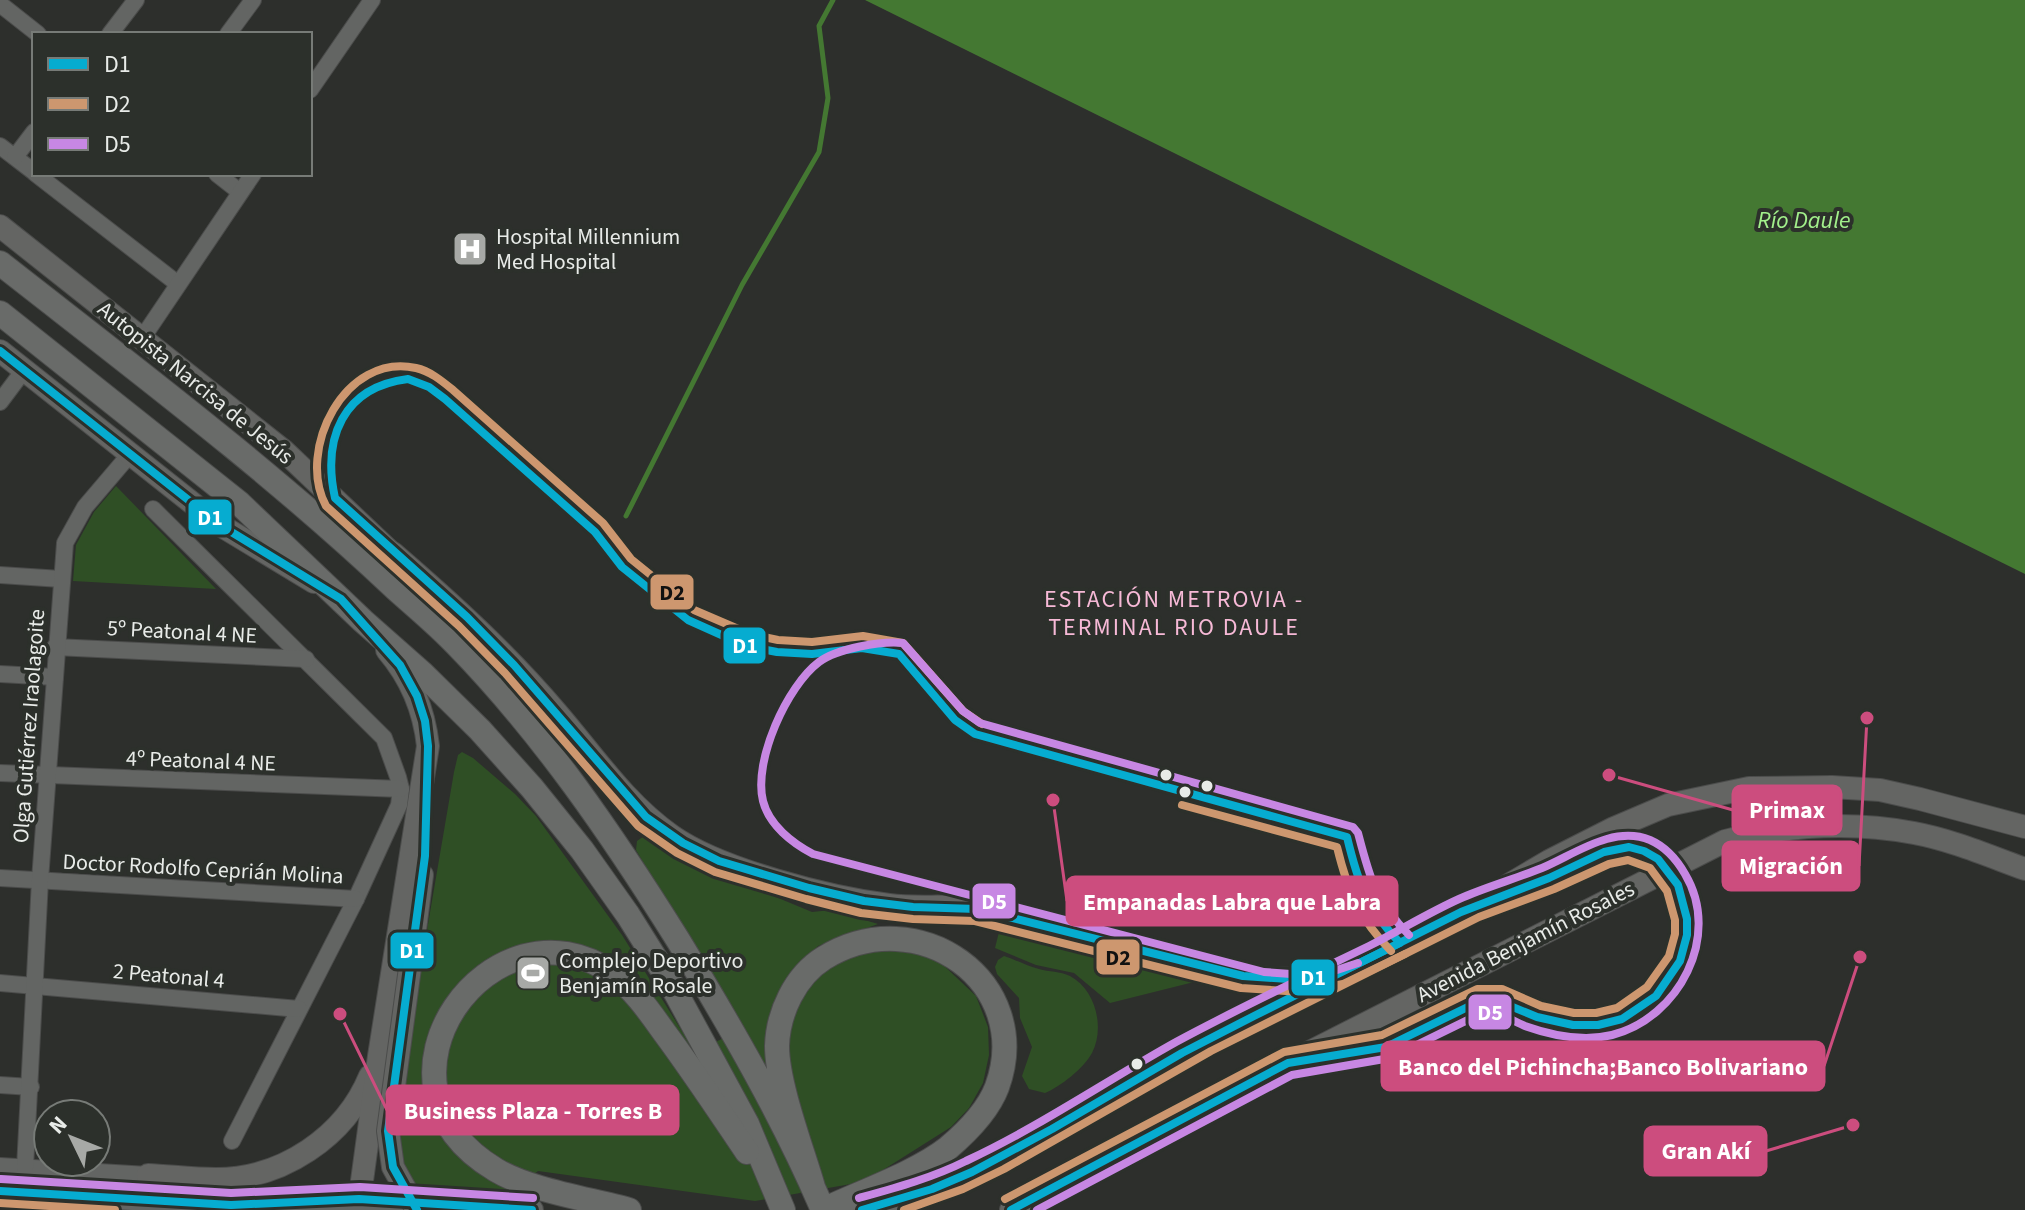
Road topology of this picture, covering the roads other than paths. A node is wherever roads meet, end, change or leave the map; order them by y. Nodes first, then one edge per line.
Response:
1 (136, 0) edge
2 (253, 0) edge
3 (372, 0) edge
4 (6, 4) edge
5 (36, 32) edge
6 (112, 32) edge
7 (229, 32) edge
8 (312, 87) edge
9 (32, 135) edge
10 (0, 146) edge
11 (15, 157) junction
12 (32, 171) edge
13 (39, 176) edge
14 (220, 176) edge
15 (252, 176) edge
16 (240, 192) junction
17 (0, 226) edge
18 (0, 263) edge
19 (178, 284) junction
20 (0, 313) edge
21 (143, 337) junction
22 (0, 351) edge
23 (24, 370) junction
24 (0, 402) edge
25 (131, 453) junction
26 (153, 509) dead end
27 (393, 553) junction
28 (0, 575) edge
29 (61, 579) junction
30 (341, 599) junction
31 (363, 621) junction
32 (55, 647) junction
33 (306, 659) junction
34 (0, 674) edge
35 (55, 677) junction
36 (504, 696) junction
37 (428, 746) junction
38 (0, 773) edge
39 (47, 776) junction
40 (401, 789) junction
41 (2025, 827) edge
42 (2025, 869) edge
43 (0, 878) edge
44 (40, 880) junction
45 (356, 899) junction
46 (1341, 972) junction
47 (0, 983) edge
48 (36, 985) junction
49 (299, 1009) junction
50 (379, 1056) junction
51 (0, 1085) edge
52 (31, 1087) junction
53 (232, 1141) dead end
54 (0, 1166) edge
55 (25, 1168) junction
56 (148, 1175) junction
57 (813, 1187) junction
58 (1054, 1188) junction
59 (0, 1191) edge
60 (779, 1202) edge
61 (231, 1205) junction
62 (365, 1206) edge
63 (417, 1210) edge
64 (532, 1210) edge
65 (629, 1210) edge
66 (823, 1210) edge
67 (862, 1210) edge
68 (1011, 1210) edge
69 (1033, 1210) edge

1 - 6 street
2 - 7 street
3 - 8 street
4 - 5 street
9 - 11 street
10 - 11 street
11 - 12 street
13 - 19 street
14 - 16 street
15 - 16 street
16 - 19 street
17 - 21 main road, Autopista Narcisa de Jesús
18 - 36 highway, Autopista Narcisa de Jesús
19 - 21 street
20 - 30 highway
21 - 27 main road, Autopista Narcisa de Jesús
22 - 23 main road
23 - 24 street
23 - 25 main road
25 - 29 street, Olga Gutiérrez Iraolagoite
25 - 30 main road
26 - 33 street
27 - 36 main road, Autopista Narcisa de Jesús
27 - 46 main road
28 - 29 street
29 - 32 street, Olga Gutiérrez Iraolagoite
30 - 31 highway
31 - 37 main road
31 - 60 highway
32 - 33 street, 5º Peatonal 4 NE
32 - 35 street, Olga Gutiérrez Iraolagoite
33 - 40 street
34 - 35 street
35 - 39 street, Olga Gutiérrez Iraolagoite
36 - 57 highway, Autopista Narcisa de Jesús
37 - 50 main road
37 - 63 main road, bridge
38 - 39 street, 4º Peatonal 4 NE
39 - 40 street, 4º Peatonal 4 NE
39 - 44 street, Olga Gutiérrez Iraolagoite
40 - 45 street
41 - 46 main road
42 - 58 main road, Avenida Benjamín Rosales
43 - 44 street, Doctor Rodolfo Ceprián Molina
44 - 45 street, Doctor Rodolfo Ceprián Molina
44 - 48 street, Olga Gutiérrez Iraolagoite
45 - 49 street
46 - 67 main road
47 - 48 street, 2 Peatonal 4
48 - 49 street, 2 Peatonal 4
48 - 52 street, Olga Gutiérrez Iraolagoite
49 - 53 street
50 - 56 main road
50 - 62 main road
51 - 52 street
52 - 55 street, Olga Gutiérrez Iraolagoite
54 - 55 street
55 - 56 street
56 - 61 main road
57 - 66 highway, Autopista Narcisa de Jesús
57 - 66 highway
58 - 68 main road, Avenida Benjamín Rosales
58 - 69 main road
59 - 61 main road
60 - 65 highway
61 - 62 main road
62 - 64 main road

